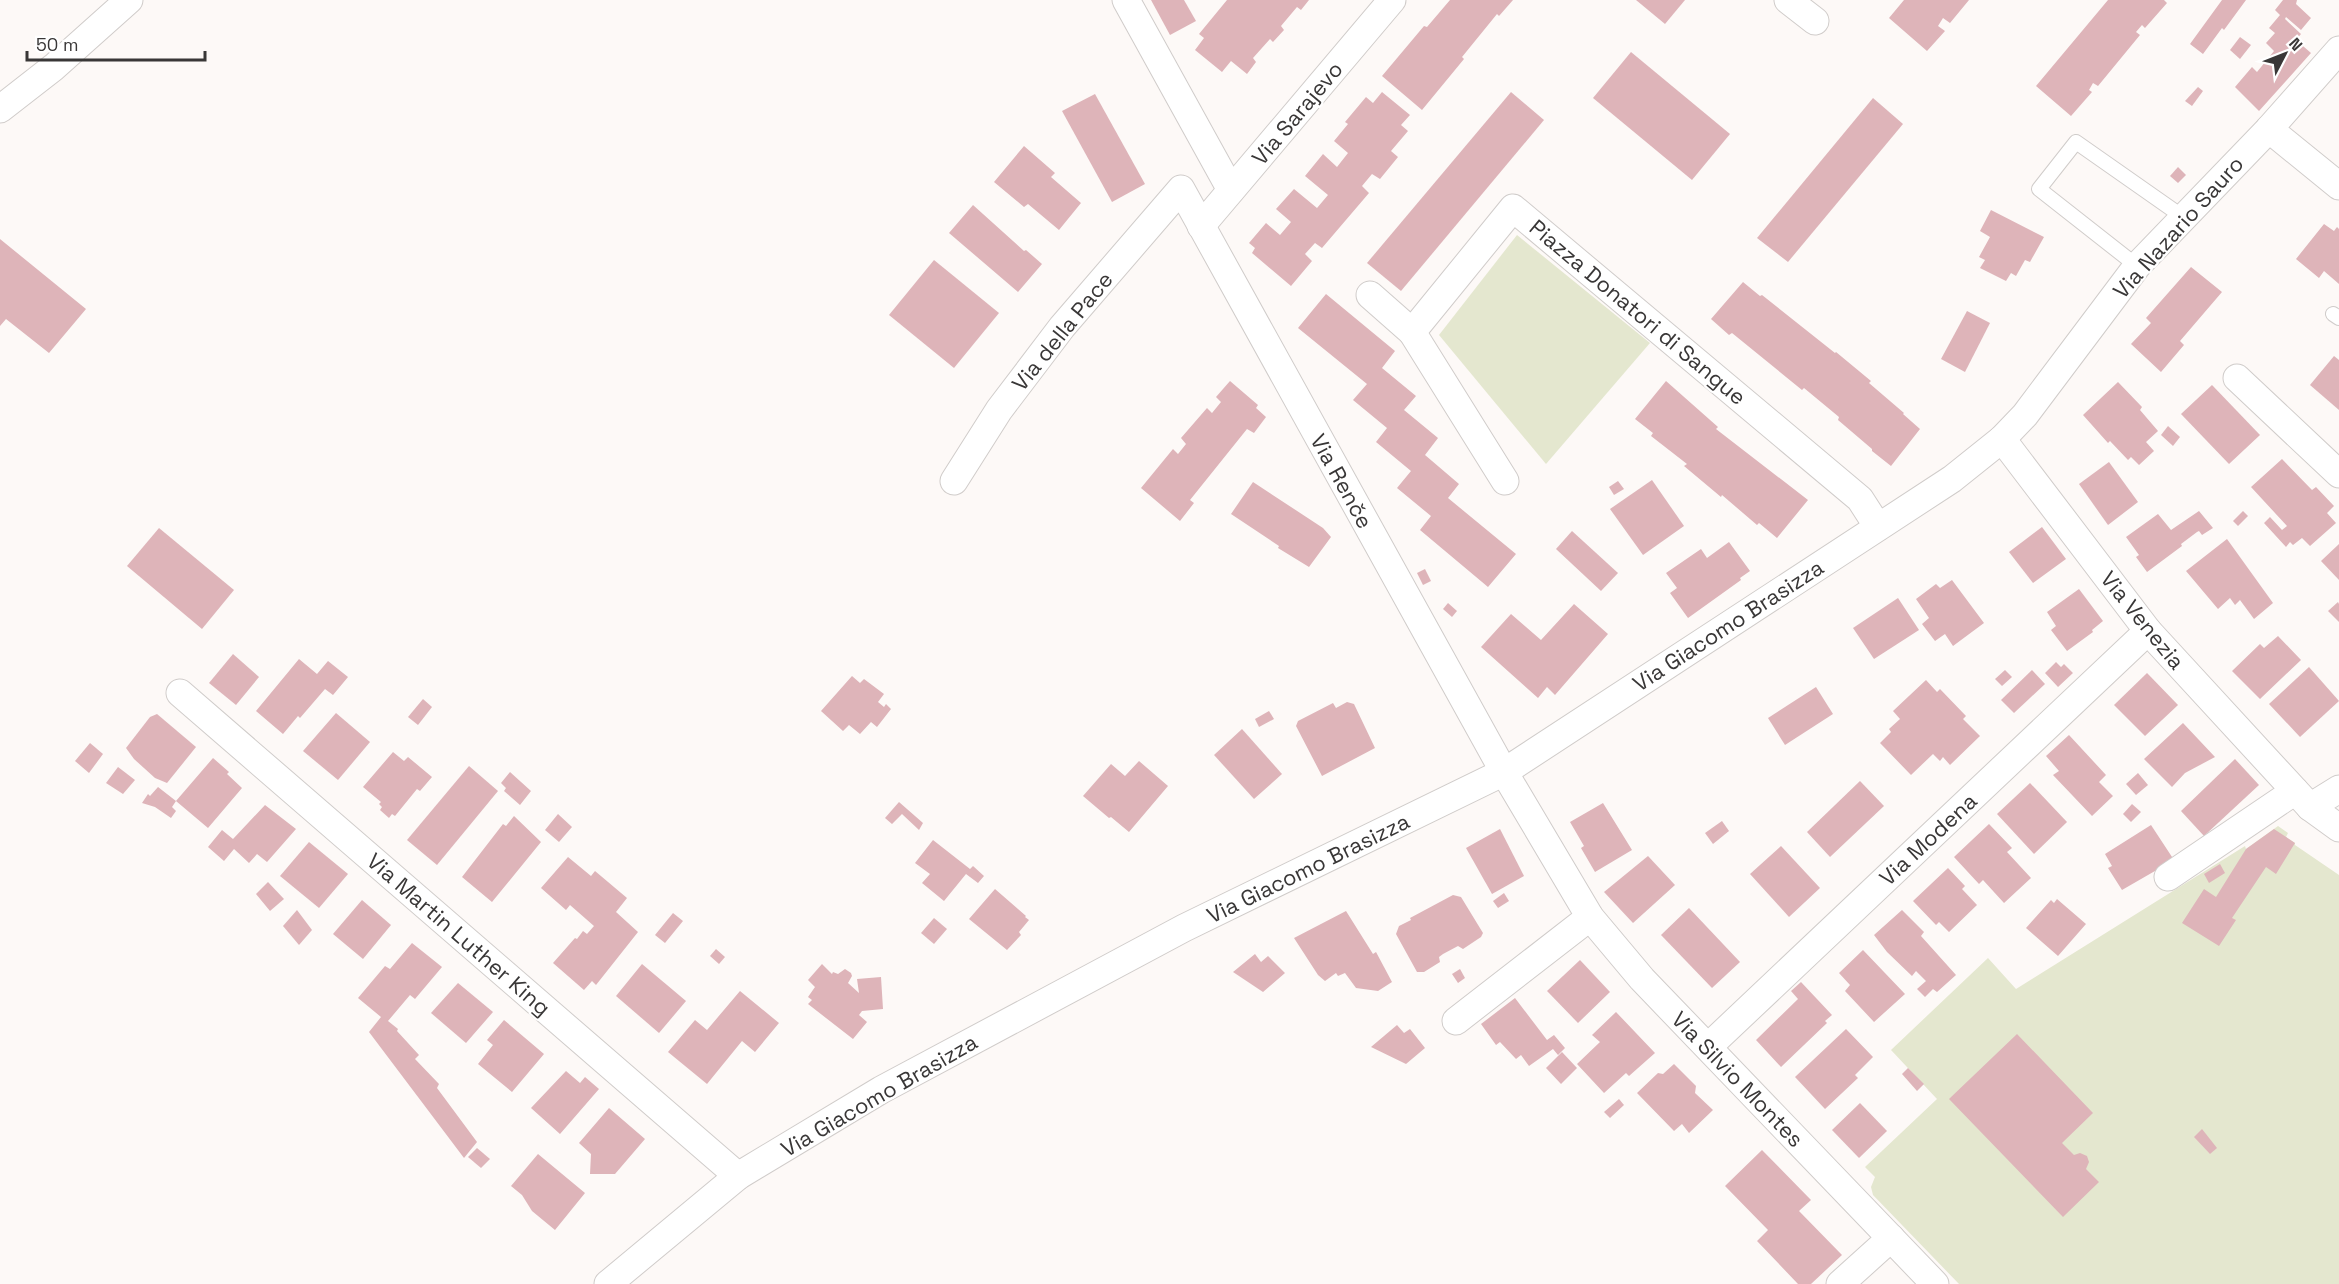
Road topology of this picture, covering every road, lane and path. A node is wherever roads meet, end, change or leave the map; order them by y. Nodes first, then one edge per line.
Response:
1 (129, 0) edge
2 (1126, 0) edge
3 (1392, 0) edge
4 (1788, 0) edge
5 (1815, 21) dead end
6 (2339, 50) edge
7 (0, 109) edge
8 (2269, 129) junction
9 (2339, 186) edge
10 (1181, 189) joint
11 (1231, 190) junction
12 (2183, 217) junction
13 (1201, 226) junction
14 (2137, 266) junction
15 (1370, 295) dead end
16 (1412, 332) junction
17 (2237, 378) dead end
18 (2002, 439) junction
19 (2339, 474) edge
20 (954, 481) dead end
21 (1505, 481) dead end
22 (1878, 526) junction
23 (2148, 631) junction
24 (180, 693) dead end
25 (1504, 772) junction
26 (2339, 789) edge
27 (2302, 799) junction
28 (2339, 828) edge
29 (2168, 877) dead end
30 (1590, 917) junction
31 (1456, 1021) dead end
32 (1708, 1047) junction
33 (738, 1176) junction
34 (1891, 1238) junction
35 (608, 1284) edge
36 (1840, 1284) edge
37 (1935, 1284) edge

1 - 7 street
2 - 11 street
3 - 11 street, Via Sarajevo
4 - 5 street
6 - 8 street, Via Nazario Sauro
8 - 9 street
8 - 12 street, Via Nazario Sauro
10 - 13 street, Via Renče
10 - 20 street, Via della Pace
11 - 13 street, Via Sarajevo
12 - 14 street, Via Nazario Sauro
12 - 14 lane
13 - 25 street, Via Renče
14 - 18 street, Via Nazario Sauro
15 - 16 street
16 - 21 street
16 - 22 street, Piazza Donatori di Sangue
17 - 19 street
18 - 22 street, Via Giacomo Brasizza
18 - 23 street, Via Venezia
22 - 25 street, Via Giacomo Brasizza
23 - 27 street, Via Venezia
23 - 32 street, Via Modena
24 - 33 street, Via Martin Luther King
25 - 30 street, Via Silvio Montes
25 - 33 street, Via Giacomo Brasizza
26 - 27 street
27 - 28 street, Via Venezia
27 - 29 street
30 - 31 street
30 - 32 street, Via Silvio Montes
32 - 34 street, Via Silvio Montes
33 - 35 street, Via Giacomo Brasizza
34 - 36 street
34 - 37 street, Via Silvio Montes

